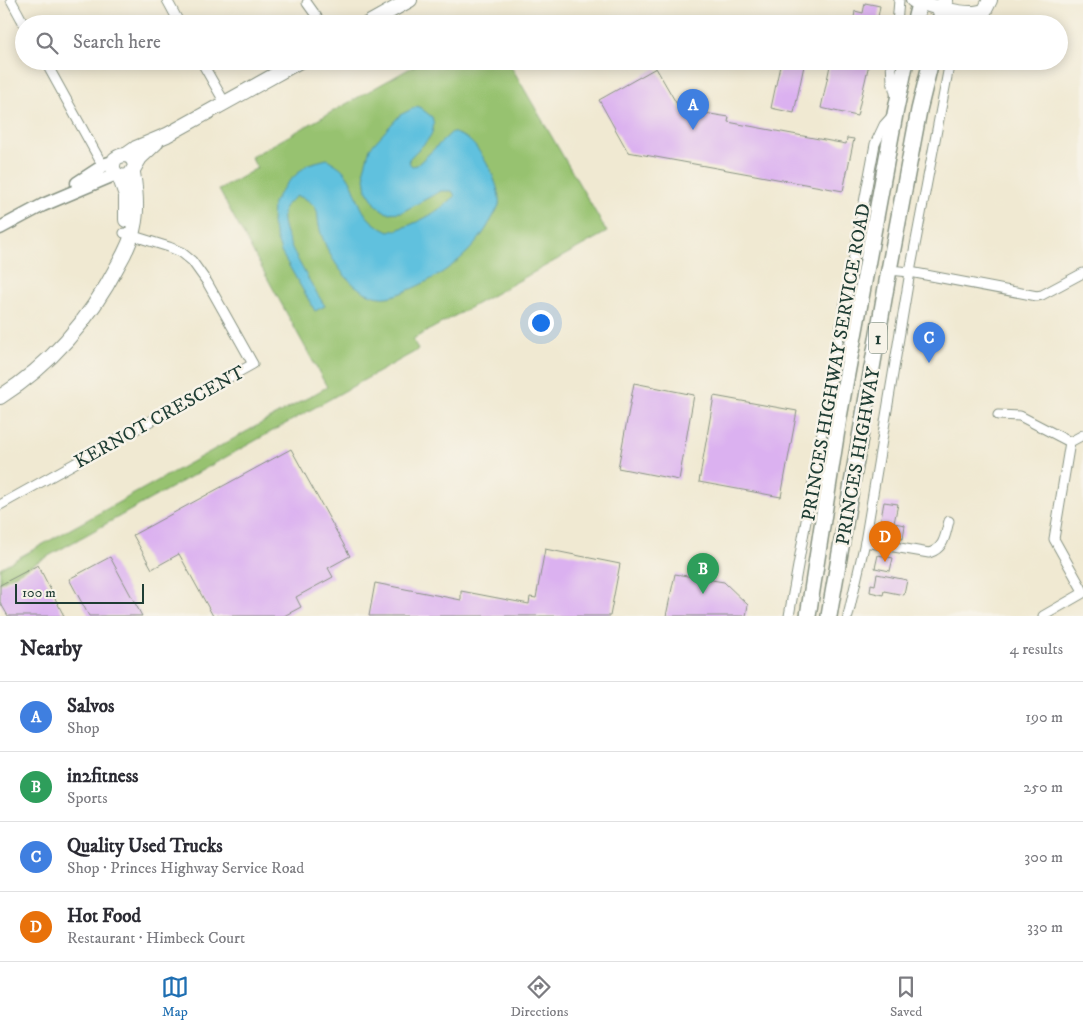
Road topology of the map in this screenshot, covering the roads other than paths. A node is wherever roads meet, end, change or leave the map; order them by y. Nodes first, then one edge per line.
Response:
1 (11, 0) edge
2 (167, 0) edge
3 (410, 0) edge
4 (900, 0) edge
5 (990, 0) edge
6 (306, 1) edge
7 (918, 1) edge
8 (944, 4) edge
9 (975, 14) joint
10 (19, 15) edge
11 (175, 15) edge
12 (312, 15) edge
13 (316, 15) edge
14 (384, 15) edge
15 (898, 15) edge
16 (916, 15) edge
17 (51, 70) edge
18 (206, 70) edge
19 (284, 70) edge
20 (891, 70) edge
21 (904, 70) edge
22 (929, 70) edge
23 (948, 70) edge
24 (224, 103) junction
25 (896, 108) junction
26 (166, 135) junction
27 (120, 170) junction
28 (0, 228) edge
29 (128, 234) junction
30 (890, 270) junction
31 (910, 272) junction
32 (1083, 273) edge
33 (0, 397) edge
34 (998, 415) dead end
35 (1083, 435) edge
36 (1070, 442) junction
37 (0, 505) edge
38 (949, 521) dead end
39 (866, 542) junction
40 (1083, 592) edge
41 (789, 616) edge
42 (808, 616) edge
43 (829, 616) edge
44 (848, 616) edge
45 (1043, 616) edge

1 - 10 street
2 - 11 street
3 - 14 main road
4 - 15 street
5 - 9 main road
6 - 12 street
6 - 13 street
7 - 8 main road
7 - 16 highway
8 - 9 main road
17 - 27 street
18 - 24 street
19 - 24 main road
20 - 25 street
21 - 25 highway, PRINCES HIGHWAY / 1
22 - 30 highway, PRINCES HIGHWAY / 1
23 - 31 street
24 - 26 main road
25 - 41 street, PRINCES HIGHWAY SERVICE ROAD
25 - 42 highway, PRINCES HIGHWAY / 1
26 - 27 main road
26 - 27 main road
27 - 28 main road
27 - 29 main road
29 - 33 main road
29 - 37 street, KERNOT CRESCENT
30 - 31 street
30 - 43 highway, PRINCES HIGHWAY / 1
31 - 32 street
31 - 39 street
34 - 36 street
35 - 36 street
36 - 40 street
38 - 39 street
39 - 44 street
40 - 45 street

